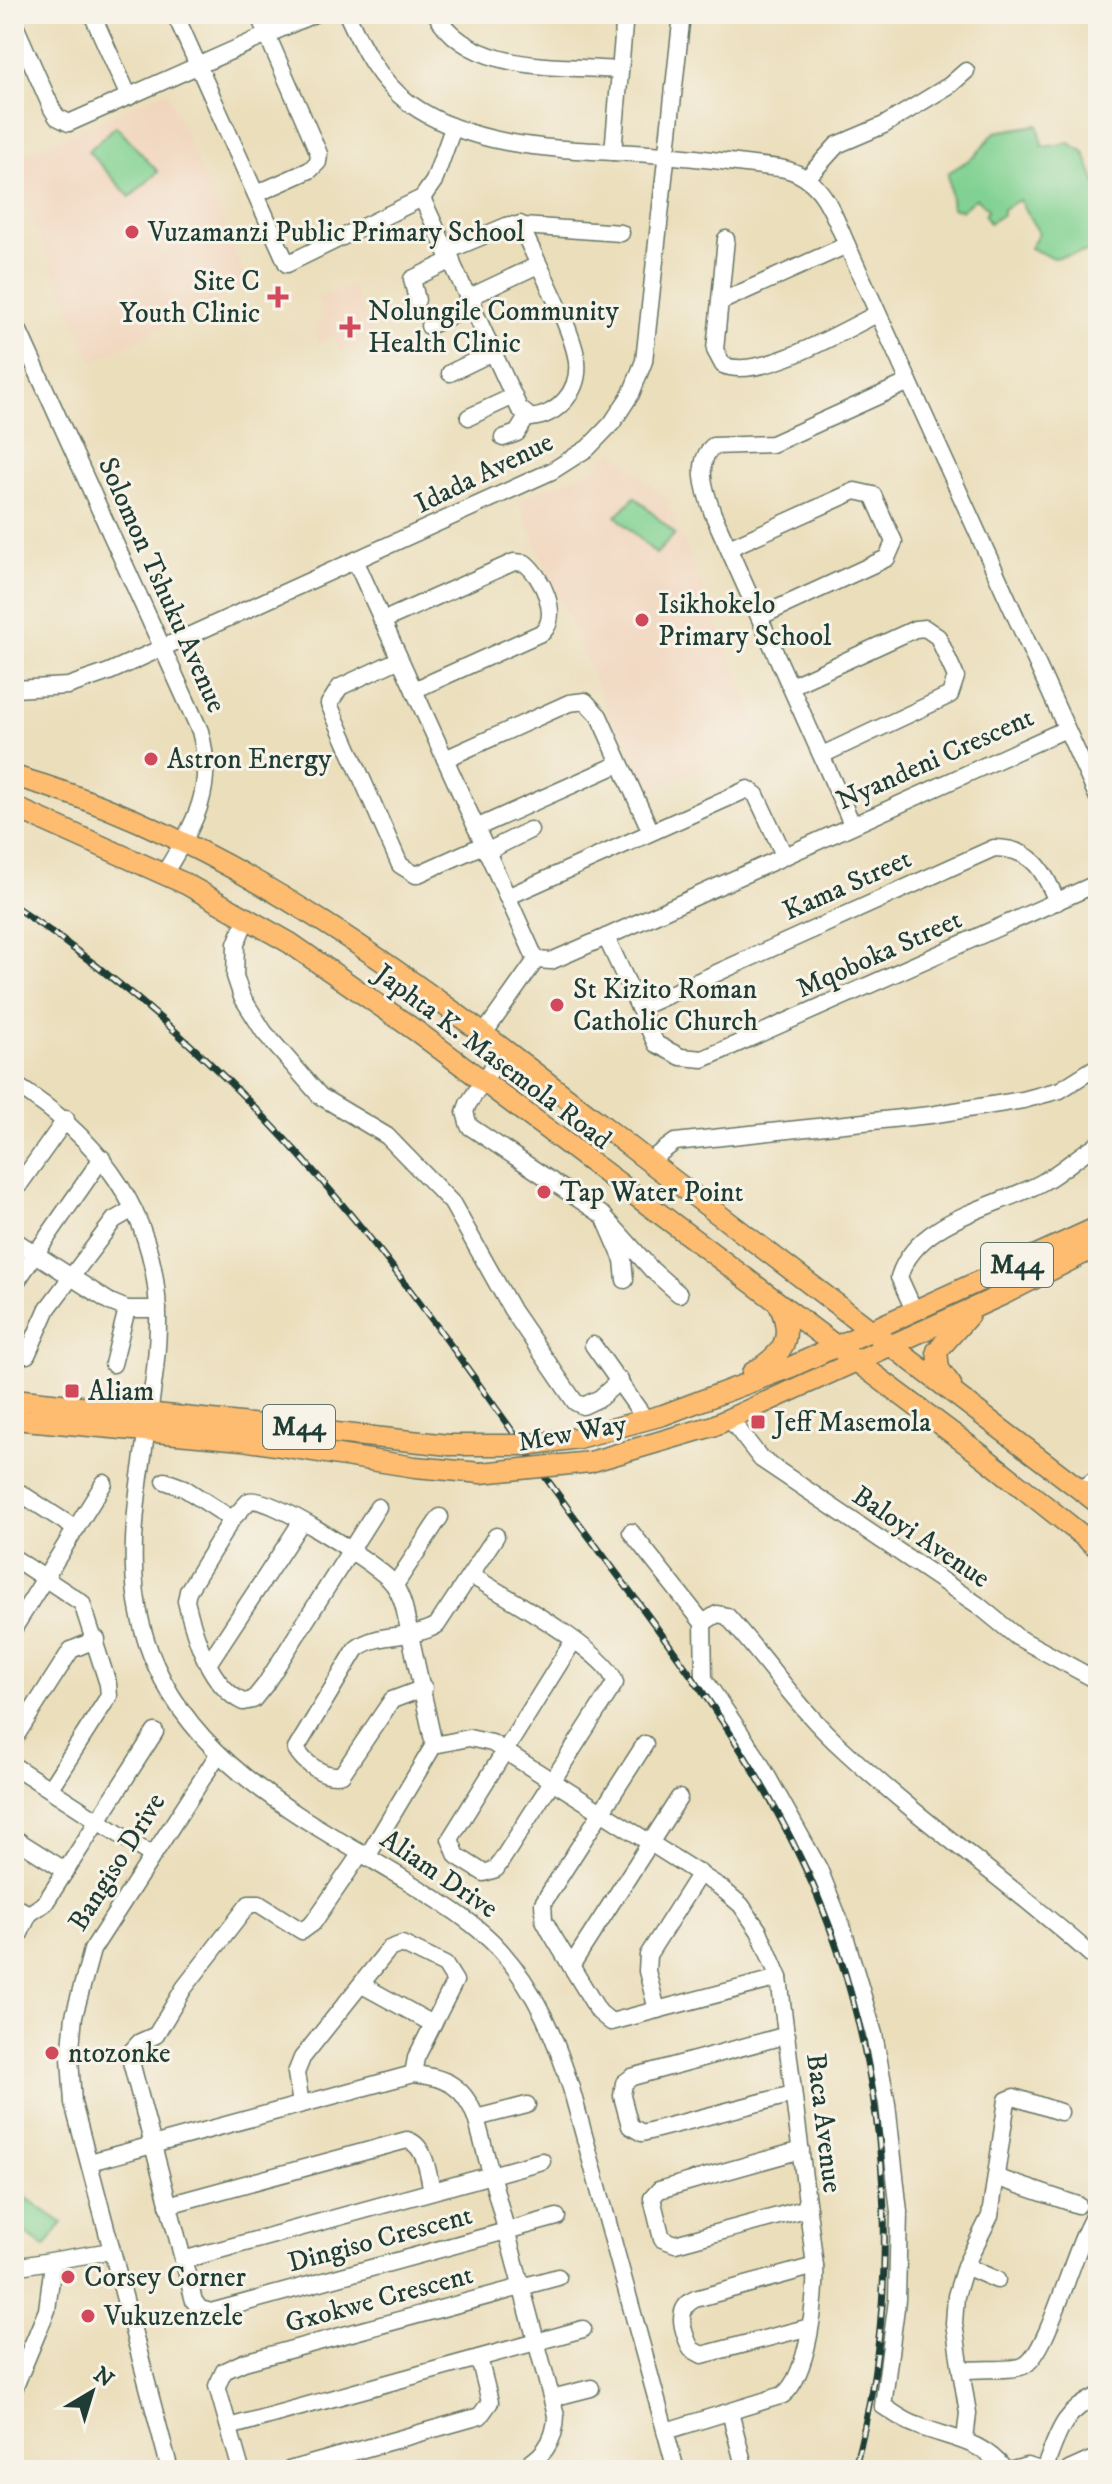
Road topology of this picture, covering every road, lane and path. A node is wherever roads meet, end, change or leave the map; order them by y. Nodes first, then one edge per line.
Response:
1 (92, 14) edge
2 (175, 14) edge
3 (258, 14) edge
4 (314, 14) edge
5 (347, 14) edge
6 (436, 14) edge
7 (625, 14) edge
8 (682, 14) edge
9 (14, 23) edge
10 (267, 36) junction
11 (198, 67) junction
12 (619, 70) junction
13 (966, 71) dead end
14 (129, 97) junction
15 (453, 128) junction
16 (613, 152) junction
17 (667, 155) junction
18 (808, 177) junction
19 (256, 194) junction
20 (422, 198) junction
21 (520, 224) junction
22 (621, 233) dead end
23 (726, 239) dead end
24 (847, 245) junction
25 (450, 256) junction
26 (538, 265) junction
27 (417, 300) dead end
28 (472, 301) junction
29 (720, 302) junction
30 (877, 314) junction
31 (14, 320) edge
32 (429, 326) dead end
33 (493, 352) junction
34 (450, 373) dead end
35 (909, 382) junction
36 (514, 396) junction
37 (469, 417) dead end
38 (527, 417) junction
39 (503, 438) dead end
40 (729, 548) junction
41 (356, 562) junction
42 (761, 616) junction
43 (382, 621) junction
44 (162, 650) junction
45 (398, 660) junction
46 (791, 686) junction
47 (14, 689) edge
48 (414, 690) junction
49 (1066, 729) junction
50 (822, 755) junction
51 (445, 759) junction
52 (619, 764) junction
53 (14, 776) edge
54 (1098, 798) edge
55 (14, 807) edge
56 (852, 824) junction
57 (476, 828) junction
58 (530, 830) dead end
59 (651, 832) junction
60 (183, 841) junction
61 (485, 848) junction
62 (784, 855) junction
63 (164, 874) junction
64 (1098, 883) edge
65 (507, 897) junction
66 (1057, 902) junction
67 (247, 917) junction
68 (606, 937) junction
69 (536, 960) junction
70 (421, 991) junction
71 (639, 1008) junction
72 (401, 1020) junction
73 (483, 1035) junction
74 (504, 1050) junction
75 (1098, 1066) edge
76 (483, 1084) junction
77 (16, 1090) edge
78 (66, 1119) junction
79 (1098, 1144) edge
80 (102, 1158) junction
81 (649, 1161) junction
82 (14, 1192) edge
83 (133, 1209) junction
84 (604, 1216) junction
85 (1098, 1227) edge
86 (14, 1240) edge
87 (1098, 1246) edge
88 (34, 1253) junction
89 (73, 1278) junction
90 (625, 1280) dead end
91 (14, 1285) edge
92 (679, 1294) dead end
93 (977, 1306) junction
94 (780, 1307) junction
95 (127, 1309) junction
96 (158, 1309) junction
97 (914, 1310) junction
98 (868, 1329) junction
99 (593, 1345) dead end
100 (891, 1345) junction
101 (833, 1347) junction
102 (27, 1355) dead end
103 (855, 1363) junction
104 (113, 1364) dead end
105 (620, 1380) junction
106 (711, 1397) junction
107 (14, 1399) edge
108 (966, 1403) junction
109 (14, 1419) edge
110 (730, 1419) junction
111 (646, 1420) junction
112 (147, 1421) junction
113 (1098, 1477) edge
114 (165, 1481) dead end
115 (104, 1483) dead end
116 (14, 1489) edge
117 (1081, 1490) junction
118 (1098, 1503) edge
119 (378, 1507) dead end
120 (440, 1517) dead end
121 (232, 1519) junction
122 (302, 1521) junction
123 (76, 1529) junction
124 (631, 1532) dead end
125 (496, 1536) dead end
126 (1098, 1548) edge
127 (350, 1552) junction
128 (14, 1558) edge
129 (472, 1576) junction
130 (45, 1578) junction
131 (395, 1585) junction
132 (703, 1623) junction
133 (14, 1627) edge
134 (410, 1633) junction
135 (97, 1639) junction
136 (574, 1640) junction
137 (208, 1664) junction
138 (1098, 1681) edge
139 (424, 1688) junction
140 (155, 1732) dead end
141 (14, 1739) edge
142 (645, 1744) dead end
143 (434, 1745) junction
144 (505, 1749) junction
145 (217, 1756) junction
146 (14, 1766) edge
147 (554, 1781) junction
148 (50, 1788) junction
149 (679, 1798) dead end
150 (602, 1812) junction
151 (98, 1820) junction
152 (14, 1838) edge
153 (652, 1842) junction
154 (151, 1855) junction
155 (364, 1855) junction
156 (66, 1871) junction
157 (700, 1873) junction
158 (22, 1910) edge
159 (14, 1946) edge
160 (1098, 1961) edge
161 (571, 1966) junction
162 (779, 1978) junction
163 (362, 1985) junction
164 (657, 2010) junction
165 (433, 2024) junction
166 (787, 2035) junction
167 (413, 2074) junction
168 (793, 2094) junction
169 (301, 2104) junction
170 (527, 2105) dead end
171 (1060, 2112) dead end
172 (476, 2118) junction
173 (151, 2146) junction
174 (801, 2150) junction
175 (542, 2161) dead end
176 (90, 2162) junction
177 (492, 2175) junction
178 (998, 2178) junction
179 (432, 2191) junction
180 (168, 2205) junction
181 (1078, 2205) dead end
182 (808, 2208) junction
183 (1098, 2209) edge
184 (557, 2217) dead end
185 (506, 2231) junction
186 (111, 2251) junction
187 (183, 2260) junction
188 (53, 2263) junction
189 (815, 2266) junction
190 (965, 2266) junction
191 (14, 2267) edge
192 (558, 2277) dead end
193 (997, 2280) dead end
194 (521, 2287) junction
195 (810, 2327) junction
196 (583, 2329) dead end
197 (539, 2343) junction
198 (479, 2358) junction
199 (961, 2371) junction
200 (591, 2388) dead end
201 (14, 2389) edge
202 (1098, 2396) edge
203 (552, 2398) junction
204 (730, 2412) junction
205 (229, 2427) junction
206 (666, 2431) junction
207 (965, 2440) junction
208 (1098, 2457) edge
209 (170, 2470) edge
210 (241, 2470) edge
211 (289, 2470) edge
212 (515, 2470) edge
213 (676, 2470) edge
214 (745, 2470) edge
215 (1005, 2470) edge
216 (1013, 2470) edge
217 (1042, 2470) edge
218 (1069, 2470) edge

1 - 14 street
2 - 11 street
3 - 10 street
4 - 10 street
5 - 15 street
6 - 12 street
7 - 12 street
8 - 17 street, Idada Avenue
9 - 14 street
10 - 11 street
10 - 19 street
11 - 14 street
11 - 19 street
12 - 16 street
13 - 18 street
15 - 16 street
15 - 20 street
16 - 17 street
17 - 18 street
17 - 41 street, Idada Avenue
18 - 24 street, Nyandeni Crescent
19 - 20 street
20 - 25 street
21 - 22 street
21 - 25 street
21 - 26 street
23 - 29 street
24 - 29 street
24 - 30 street, Nyandeni Crescent
25 - 27 street
25 - 28 street
26 - 28 street
26 - 38 street
28 - 32 street
28 - 33 street
29 - 30 street
30 - 35 street, Nyandeni Crescent
31 - 44 street, Solomon Tshuku Avenue
33 - 34 street
33 - 36 street
35 - 40 street
35 - 49 street, Nyandeni Crescent
36 - 37 street
36 - 38 street
38 - 39 street
40 - 42 street
40 - 42 street
41 - 43 street
41 - 44 street, Idada Avenue
42 - 46 street
43 - 45 street
43 - 48 street
44 - 47 street, Idada Avenue
44 - 60 street, Solomon Tshuku Avenue
45 - 48 street
45 - 61 street
46 - 50 street
46 - 50 street
48 - 51 street
49 - 54 street
49 - 56 street, Nyandeni Crescent
50 - 56 street
51 - 52 street
51 - 57 street
52 - 57 street
52 - 59 street
53 - 60 main road, Japhta K. Masemola Road
55 - 63 main road, Japhta K. Masemola Road
56 - 62 street, Nyandeni Crescent
57 - 61 street
58 - 61 street
59 - 62 street
59 - 65 street
60 - 63 street, Solomon Tshuku Avenue
60 - 70 main road, Japhta K. Masemola Road
61 - 65 street
62 - 68 street, Nyandeni Crescent
63 - 67 main road, Japhta K. Masemola Road
64 - 66 street, Mqoboka Street
65 - 69 street
66 - 71 street, Mqoboka Street
66 - 71 street, Kama Street
67 - 72 main road, Japhta K. Masemola Road
67 - 105 street
68 - 69 street, Nyandeni Crescent
68 - 71 street, Mqoboka Street
69 - 73 street
70 - 72 main road
70 - 73 main road, Japhta K. Masemola Road
72 - 76 main road, Japhta K. Masemola Road
73 - 74 main road, Japhta K. Masemola Road
74 - 76 street
74 - 81 main road, Japhta K. Masemola Road
75 - 81 street
76 - 84 street
76 - 94 main road, Japhta K. Masemola Road
77 - 78 street, Aliam Drive
78 - 80 street, Aliam Drive
78 - 82 street
79 - 97 street
80 - 83 street, Aliam Drive
80 - 88 street
81 - 98 main road, Japhta K. Masemola Road
83 - 89 street
83 - 96 street, Aliam Drive
84 - 90 street
84 - 92 street
85 - 97 main road, Mew Way / M44
86 - 88 street
87 - 93 main road, Mew Way / M44
88 - 89 street
88 - 91 street
89 - 95 street
89 - 102 street
93 - 100 main road, Mew Way / M44
93 - 108 main road
94 - 101 main road, Japhta K. Masemola Road
94 - 106 main road
95 - 96 street
95 - 104 street
96 - 112 street, Aliam Drive
97 - 98 main road, Mew Way / M44
98 - 100 main road, Japhta K. Masemola Road
98 - 101 main road, Mew Way / M44
99 - 105 street
100 - 103 main road, Mew Way / M44
100 - 108 main road, Japhta K. Masemola Road
101 - 103 main road, Japhta K. Masemola Road
101 - 106 main road, Mew Way / M44
103 - 110 main road, Mew Way / M44
103 - 126 main road, Japhta K. Masemola Road
105 - 111 street
106 - 111 main road, Mew Way / M44
107 - 112 main road, Mew Way / M44
108 - 117 main road, Japhta K. Masemola Road
109 - 112 main road, Mew Way / M44
110 - 112 main road, Mew Way / M44, bridge
110 - 138 street, Baloyi Avenue
111 - 112 main road, Mew Way / M44, bridge
112 - 145 street, Aliam Drive
113 - 117 street
114 - 121 street
115 - 123 street
116 - 123 street
117 - 118 main road, Japhta K. Masemola Road
119 - 127 street
120 - 131 street
121 - 122 street
121 - 137 street
122 - 127 street
122 - 137 street
123 - 130 street
124 - 132 street
125 - 129 street
127 - 131 street
127 - 137 street
128 - 130 street
129 - 134 street
129 - 136 street
130 - 133 street
130 - 135 street
131 - 134 street
132 - 160 street
132 - 207 street
134 - 139 street
134 - 139 street
135 - 141 street
135 - 148 street
136 - 144 street
136 - 147 street
139 - 143 street
140 - 151 street
142 - 150 street
143 - 144 street, Baca Avenue
143 - 155 street
144 - 147 street, Baca Avenue
144 - 147 street
145 - 154 street, Bangiso Drive
145 - 155 street, Aliam Drive
146 - 148 street
147 - 150 street, Baca Avenue
148 - 151 street
149 - 153 street
150 - 153 street, Baca Avenue
150 - 161 street
151 - 154 street
151 - 156 street
152 - 156 street
153 - 157 street, Baca Avenue
153 - 161 street
154 - 176 street, Bangiso Drive
155 - 173 street, Dingiso Crescent
155 - 206 street, Aliam Drive
156 - 158 street
157 - 162 street, Baca Avenue
157 - 164 street
158 - 159 street
161 - 164 street
162 - 164 street
162 - 166 street, Baca Avenue
163 - 165 street
163 - 165 street
163 - 169 street
165 - 167 street
166 - 168 street, Baca Avenue
166 - 168 street
167 - 169 street
167 - 172 street
168 - 174 street, Baca Avenue
169 - 173 street
170 - 172 street
171 - 178 street
172 - 177 street
173 - 176 street
173 - 180 street, Dingiso Crescent
174 - 182 street, Baca Avenue
174 - 182 street
175 - 177 street
176 - 186 street, Bangiso Drive
177 - 179 street
177 - 185 street
178 - 181 street
178 - 190 street
179 - 180 street
179 - 187 street
180 - 187 street, Dingiso Crescent
182 - 189 street, Baca Avenue
183 - 199 street
184 - 185 street, Dingiso Crescent
185 - 187 street, Dingiso Crescent
185 - 194 street
186 - 188 street
186 - 209 street, Bangiso Drive
188 - 191 street
188 - 201 street
189 - 195 street, Baca Avenue
189 - 195 street
190 - 193 street
190 - 199 street
192 - 194 street, Gxokwe Crescent
194 - 197 street
194 - 205 street, Gxokwe Crescent
195 - 204 street, Baca Avenue
196 - 197 street
197 - 198 street
197 - 203 street
198 - 205 street
198 - 211 street
199 - 207 street
200 - 203 street
202 - 217 street
203 - 212 street
204 - 206 street, Baca Avenue
204 - 214 street
205 - 210 street, Gxokwe Crescent
206 - 213 street, Aliam Drive
207 - 215 street
208 - 218 street
216 - 217 street

